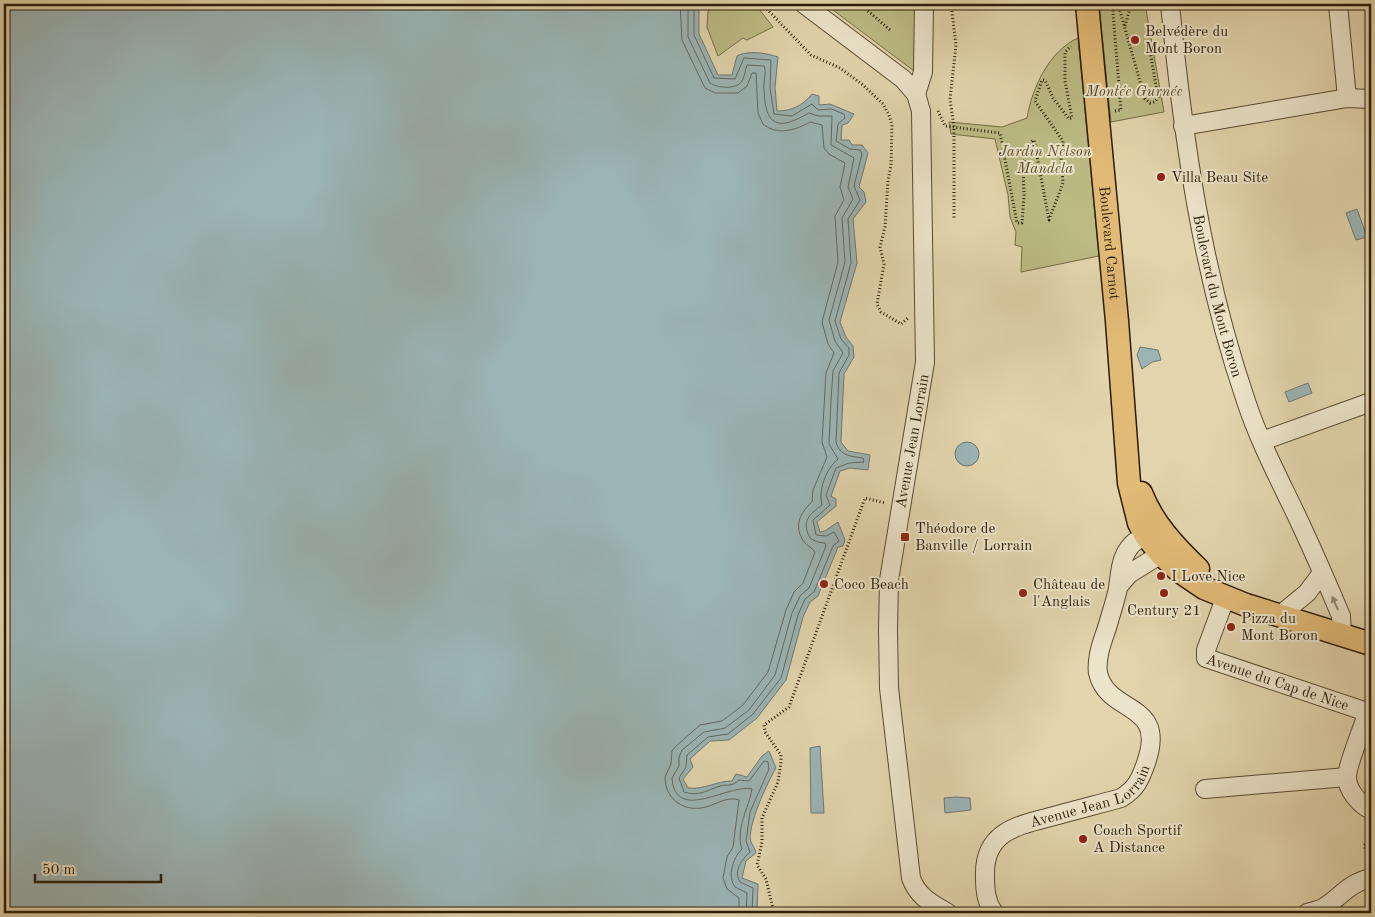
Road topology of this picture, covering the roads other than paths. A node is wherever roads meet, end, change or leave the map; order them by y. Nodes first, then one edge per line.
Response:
1 (804, 4) edge
2 (924, 4) edge
3 (1087, 4) edge
4 (1170, 4) edge
5 (1338, 4) edge
6 (918, 97) junction
7 (1347, 98) junction
8 (1371, 99) edge
9 (1183, 126) junction
10 (1371, 402) edge
11 (1262, 441) junction
12 (1157, 542) junction
13 (1322, 573) junction
14 (1118, 587) junction
15 (1226, 596) junction
16 (1278, 616) junction
17 (1342, 636) junction
18 (1371, 644) edge
19 (1347, 777) junction
20 (1205, 789) dead end
21 (1369, 809) edge
22 (1371, 878) edge
23 (948, 913) edge
24 (994, 913) edge
25 (1307, 913) edge

1 - 6 street
2 - 6 street
3 - 12 main road, Boulevard Carnot
4 - 9 street, Boulevard du Mont Boron
5 - 7 street
6 - 23 street, Avenue Jean Lorrain
7 - 8 street
7 - 9 street
9 - 11 street, Boulevard du Mont Boron
10 - 11 street
11 - 13 street, Boulevard du Mont Boron
12 - 14 street
12 - 14 street, Avenue Jean Lorrain
12 - 15 main road, Boulevard Carnot
13 - 16 street
17 -> 13 street, Boulevard du Mont Boron
14 - 24 street, Avenue Jean Lorrain
15 - 16 main road
15 - 19 street, Avenue du Cap de Nice
16 - 17 main road
17 - 18 main road
19 - 20 street
19 - 21 street
22 - 25 street

